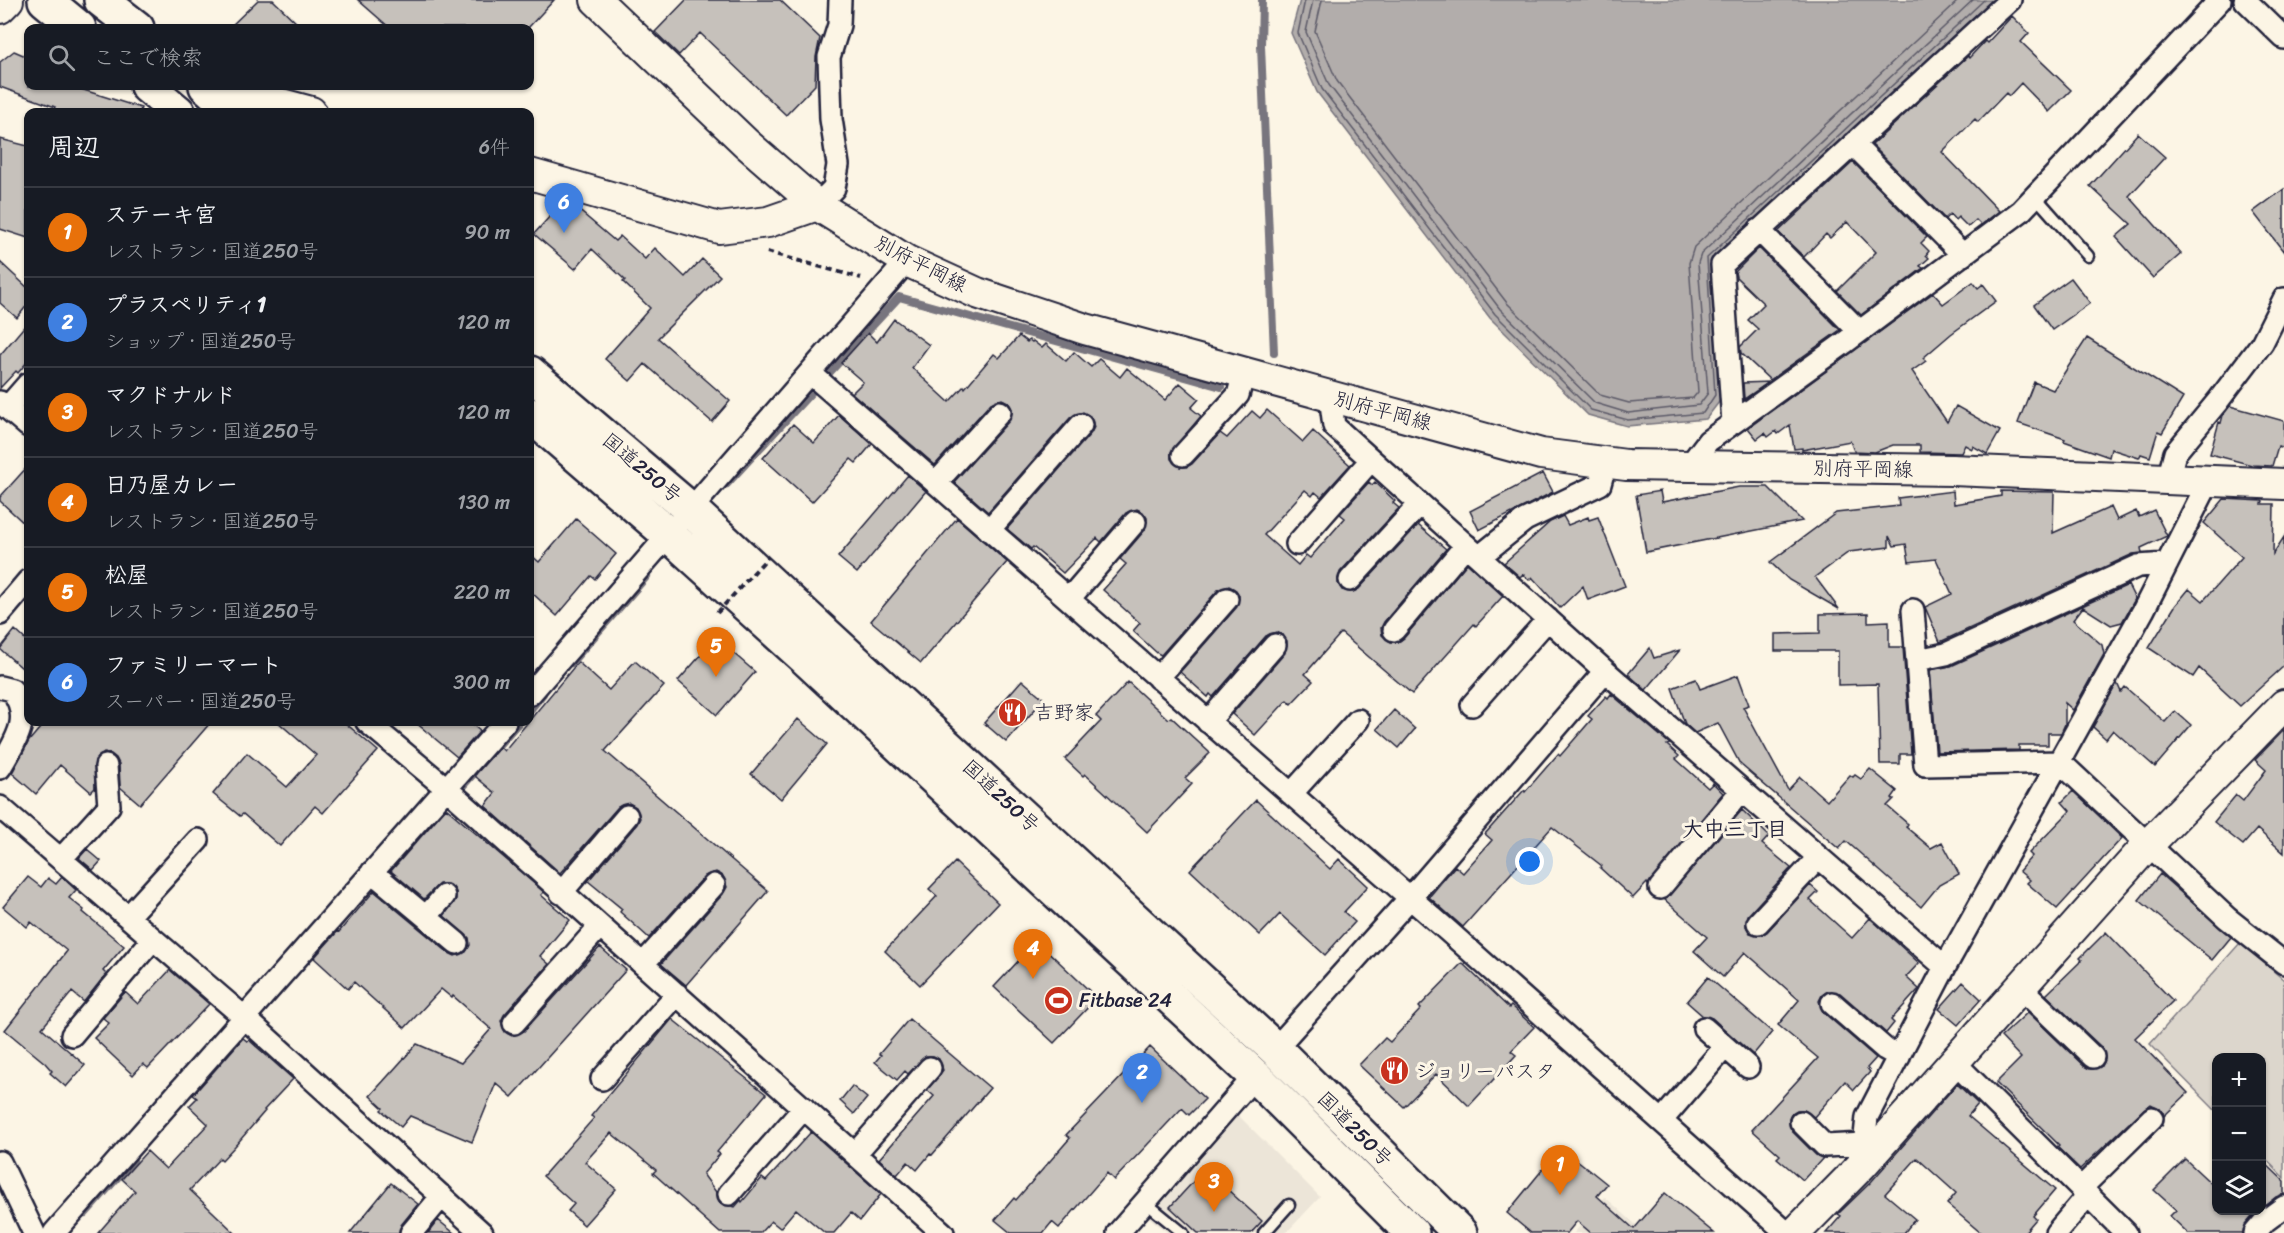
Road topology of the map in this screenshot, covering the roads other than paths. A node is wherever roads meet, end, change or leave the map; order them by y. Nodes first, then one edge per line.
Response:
1 (8, 0) edge
2 (45, 0) edge
3 (101, 0) edge
4 (596, 0) edge
5 (840, 0) edge
6 (2010, 0) edge
7 (2220, 0) edge
8 (2245, 0) edge
9 (0, 8) edge
10 (74, 24) edge
11 (131, 24) edge
12 (2284, 38) edge
13 (152, 90) edge
14 (210, 90) edge
15 (230, 90) edge
16 (173, 108) edge
17 (231, 108) edge
18 (296, 108) edge
19 (1853, 144) junction
20 (534, 175) edge
21 (2035, 196) junction
22 (817, 205) junction
23 (1759, 230) junction
24 (1963, 255) junction
25 (2088, 255) dead end
26 (907, 261) junction
27 (2284, 299) edge
28 (1858, 331) junction
29 (810, 373) junction
30 (1244, 373) junction
31 (534, 376) edge
32 (24, 387) edge
33 (1330, 396) junction
34 (3, 405) edge
35 (1000, 412) dead end
36 (534, 418) edge
37 (24, 423) edge
38 (1733, 423) junction
39 (1081, 425) dead end
40 (1183, 455) dead end
41 (1371, 460) junction
42 (1606, 462) junction
43 (1689, 466) junction
44 (2168, 479) junction
45 (2209, 481) junction
46 (936, 483) junction
47 (2284, 484) edge
48 (1420, 504) junction
49 (691, 510) junction
50 (1135, 522) dead end
51 (989, 530) junction
52 (669, 536) junction
53 (1297, 544) dead end
54 (1473, 551) junction
55 (2167, 564) junction
56 (1350, 580) dead end
57 (24, 586) edge
58 (1069, 599) junction
59 (1227, 599) dead end
60 (1913, 610) dead end
61 (0, 614) edge
62 (1548, 619) junction
63 (1395, 630) dead end
64 (1275, 645) dead end
65 (1917, 660) junction
66 (1605, 671) junction
67 (1158, 678) junction
68 (0, 687) edge
69 (534, 689) edge
70 (1472, 705) dead end
71 (2284, 705) edge
72 (1358, 720) dead end
73 (1208, 722) junction
74 (372, 726) edge
75 (501, 726) edge
76 (2060, 762) junction
77 (106, 766) dead end
78 (0, 768) edge
79 (446, 788) junction
80 (1742, 790) junction
81 (1291, 794) junction
82 (0, 807) edge
83 (627, 816) dead end
84 (198, 840) dead end
85 (2148, 845) junction
86 (1819, 857) junction
87 (60, 859) junction
88 (372, 872) junction
89 (714, 885) dead end
90 (1660, 888) dead end
91 (561, 893) junction
92 (444, 896) dead end
93 (1410, 898) junction
94 (128, 917) junction
95 (426, 917) junction
96 (1758, 922) dead end
97 (600, 926) junction
98 (153, 939) junction
99 (457, 943) dead end
100 (2284, 963) edge
101 (643, 964) junction
102 (1945, 967) junction
103 (2020, 987) junction
104 (677, 994) junction
105 (1832, 1003) dead end
106 (245, 1018) junction
107 (514, 1023) dead end
108 (1704, 1028) dead end
109 (72, 1035) dead end
110 (1725, 1047) junction
111 (1275, 1049) junction
112 (1899, 1057) junction
113 (2093, 1058) dead end
114 (1955, 1062) junction
115 (1748, 1067) dead end
116 (930, 1068) dead end
117 (1255, 1076) junction
118 (602, 1079) dead end
119 (804, 1108) junction
120 (2152, 1118) dead end
121 (1662, 1120) junction
122 (1801, 1122) dead end
123 (855, 1154) junction
124 (1863, 1154) junction
125 (0, 1162) edge
126 (2084, 1192) junction
127 (729, 1194) dead end
128 (442, 1196) junction
129 (1145, 1202) junction
130 (1289, 1205) dead end
131 (2284, 1207) edge
132 (34, 1233) edge
133 (54, 1233) edge
134 (411, 1233) edge
135 (482, 1233) edge
136 (943, 1233) edge
137 (1118, 1233) edge
138 (1183, 1233) edge
139 (1264, 1233) edge
140 (1412, 1233) edge
141 (1460, 1233) edge
142 (1787, 1233) edge
143 (1795, 1233) edge
144 (2056, 1233) edge
145 (2126, 1233) edge
146 (2255, 1233) edge

1 - 9 main road
2 - 10 highway
3 - 11 highway
4 - 22 main road, 別府平岡線
5 - 22 street
6 - 19 street
7 - 21 street
8 - 12 street
13 - 16 highway
14 - 17 highway
15 - 18 main road
19 - 23 street
19 - 24 street
20 - 22 main road
21 - 24 street
21 - 25 lane
22 - 26 main road, 別府平岡線
23 - 28 street
23 - 38 street
24 - 28 street
26 - 29 street
26 - 30 main road, 別府平岡線
27 - 44 street
28 - 38 street
29 - 46 street
29 - 49 street
30 - 33 main road, 別府平岡線
30 - 40 street
31 - 49 highway, 国道250号
32 - 34 street
33 - 41 street
33 - 42 main road, 別府平岡線
34 - 37 street
35 - 46 street
36 - 52 highway, 国道250号
38 - 43 street
39 - 51 street
41 - 48 street
41 - 53 street
42 - 43 main road, 別府平岡線
42 - 54 street
43 - 44 main road, 別府平岡線
44 - 45 main road, 別府平岡線
45 - 47 main road, 別府平岡線
45 - 55 street
46 - 51 street
48 - 54 street
48 - 56 street
49 - 52 street
49 - 111 highway, 国道250号
50 - 58 street
51 - 58 street
52 - 69 street
52 - 117 highway, 国道250号
54 - 62 street
54 - 63 street
55 - 65 street
55 - 76 street
57 - 61 street
58 - 67 street
59 - 67 street
60 - 65 street
62 - 66 street
62 - 70 street
64 - 73 street
65 - 76 street
66 - 80 street
66 - 93 street
67 - 73 street
68 - 78 street
71 - 85 main road
72 - 81 street
73 - 81 street
74 - 79 street
75 - 79 street
76 - 85 street
76 - 102 street
77 - 87 street
79 - 88 street
79 - 91 street
80 - 86 street
80 - 90 street
81 - 93 street
82 - 87 street
83 - 91 street
84 - 94 street
85 - 100 street
85 - 103 main road
86 - 96 street
86 - 102 street
87 - 94 street
88 - 95 street
88 - 106 street
89 - 101 street
91 - 97 street
92 - 95 street
93 - 111 street
93 - 121 street
94 - 98 street
95 - 99 street
97 - 101 street
97 - 107 street
98 - 106 street
98 - 109 street
101 - 104 street
102 - 112 street
103 - 113 street
103 - 114 main road
104 - 118 street
104 - 119 street
105 - 112 street
106 - 128 street
106 - 133 street
108 - 110 street
110 - 115 street
110 - 121 street
111 - 141 highway, 国道250号
112 - 124 street
114 - 124 main road
114 - 126 street
116 - 123 street
117 - 129 street
117 - 140 highway, 国道250号
119 - 123 street
119 - 127 street
120 - 126 street
121 - 142 street
122 - 124 street
123 - 136 street
124 - 143 main road
125 - 132 street
126 - 144 street
126 - 145 street
128 - 134 street
128 - 135 street
129 - 137 street
129 - 138 lane
130 - 139 lane
131 - 146 street

